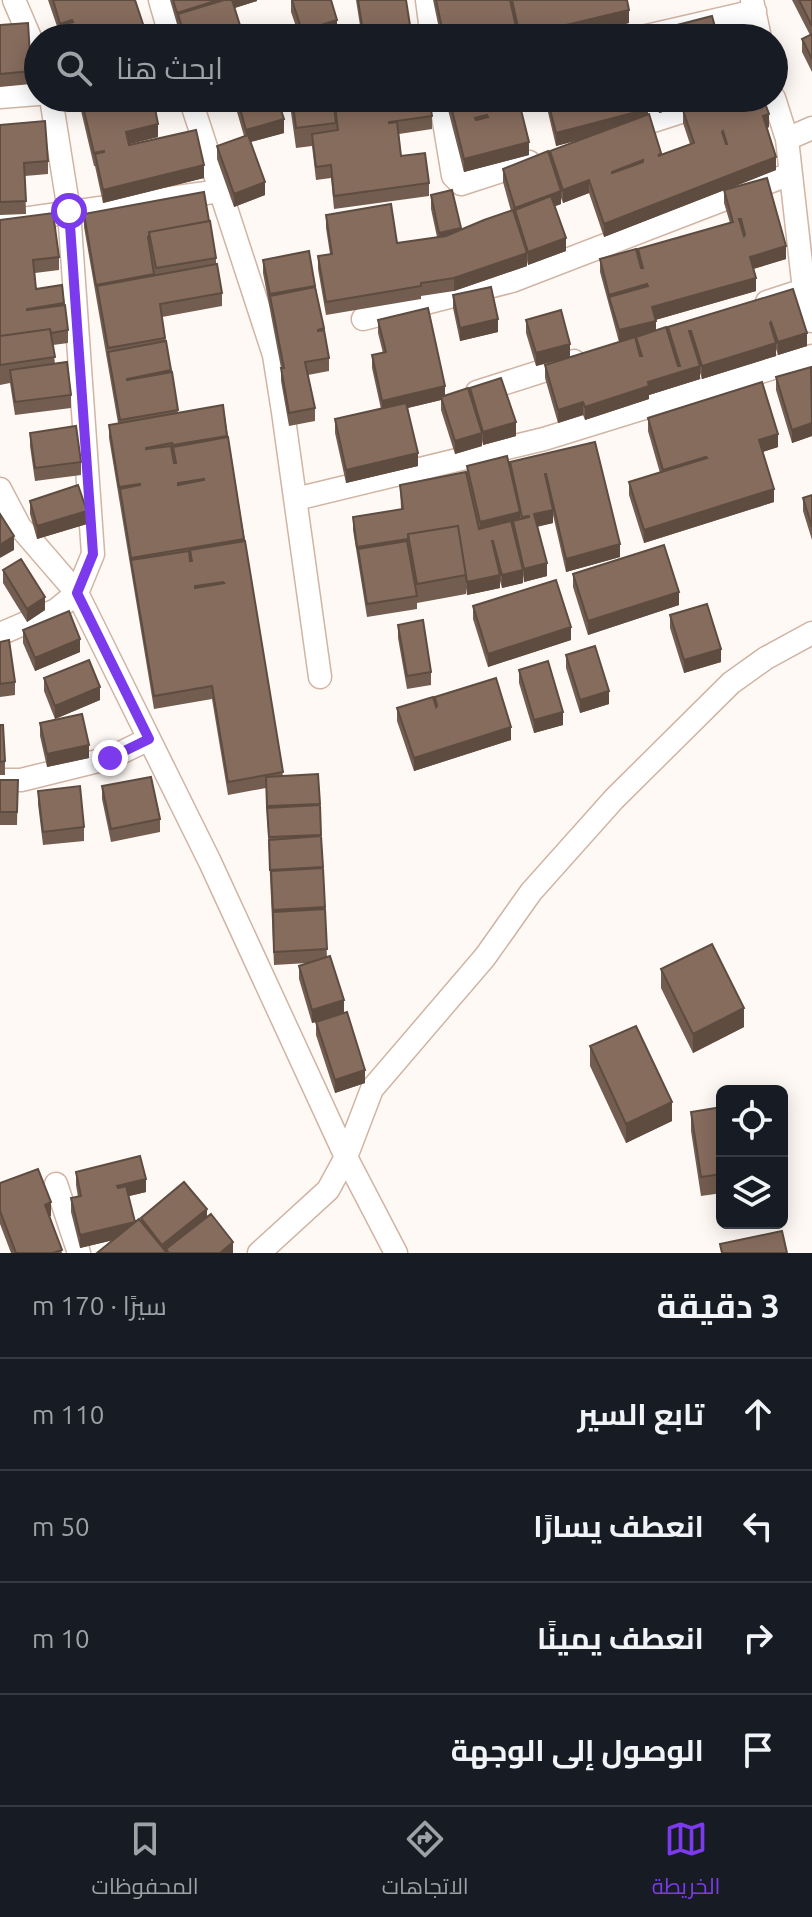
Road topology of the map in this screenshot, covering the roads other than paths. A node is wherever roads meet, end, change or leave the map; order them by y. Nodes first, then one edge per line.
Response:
1 (14, 0) edge
2 (160, 0) edge
3 (427, 0) edge
4 (753, 6) edge
5 (24, 24) edge
6 (167, 24) edge
7 (430, 24) edge
8 (688, 24) edge
9 (24, 95) edge
10 (0, 97) edge
11 (53, 112) edge
12 (194, 112) edge
13 (442, 112) edge
14 (681, 112) edge
15 (778, 112) edge
16 (812, 128) edge
17 (607, 136) edge
18 (787, 139) junction
19 (549, 156) edge
20 (790, 174) junction
21 (219, 191) junction
22 (69, 211) junction
23 (0, 222) edge
24 (804, 290) junction
25 (745, 309) edge
26 (363, 319) dead end
27 (812, 321) edge
28 (597, 354) edge
29 (812, 356) edge
30 (463, 396) edge
31 (0, 489) edge
32 (296, 499) junction
33 (77, 593) junction
34 (812, 633) edge
35 (0, 634) edge
36 (320, 677) dead end
37 (149, 739) junction
38 (0, 780) edge
39 (346, 1157) junction
40 (56, 1184) dead end
41 (79, 1253) edge
42 (259, 1253) edge
43 (396, 1253) edge

1 - 5 street
2 - 6 street
3 - 7 street
4 - 8 street
9 - 10 street
11 - 22 street
12 - 21 street
13 - 19 street
14 - 17 street
15 - 18 street
16 - 18 street
18 - 20 street
20 - 24 street
20 - 26 street
21 - 22 street
21 - 32 street
22 - 23 street
22 - 33 street
24 - 25 street
24 - 27 street
28 - 30 street
29 - 32 street
31 - 33 street
32 - 36 street
33 - 35 street
33 - 37 street
34 - 39 street
37 - 38 street
37 - 39 street
39 - 42 street
39 - 43 street
40 - 41 street

